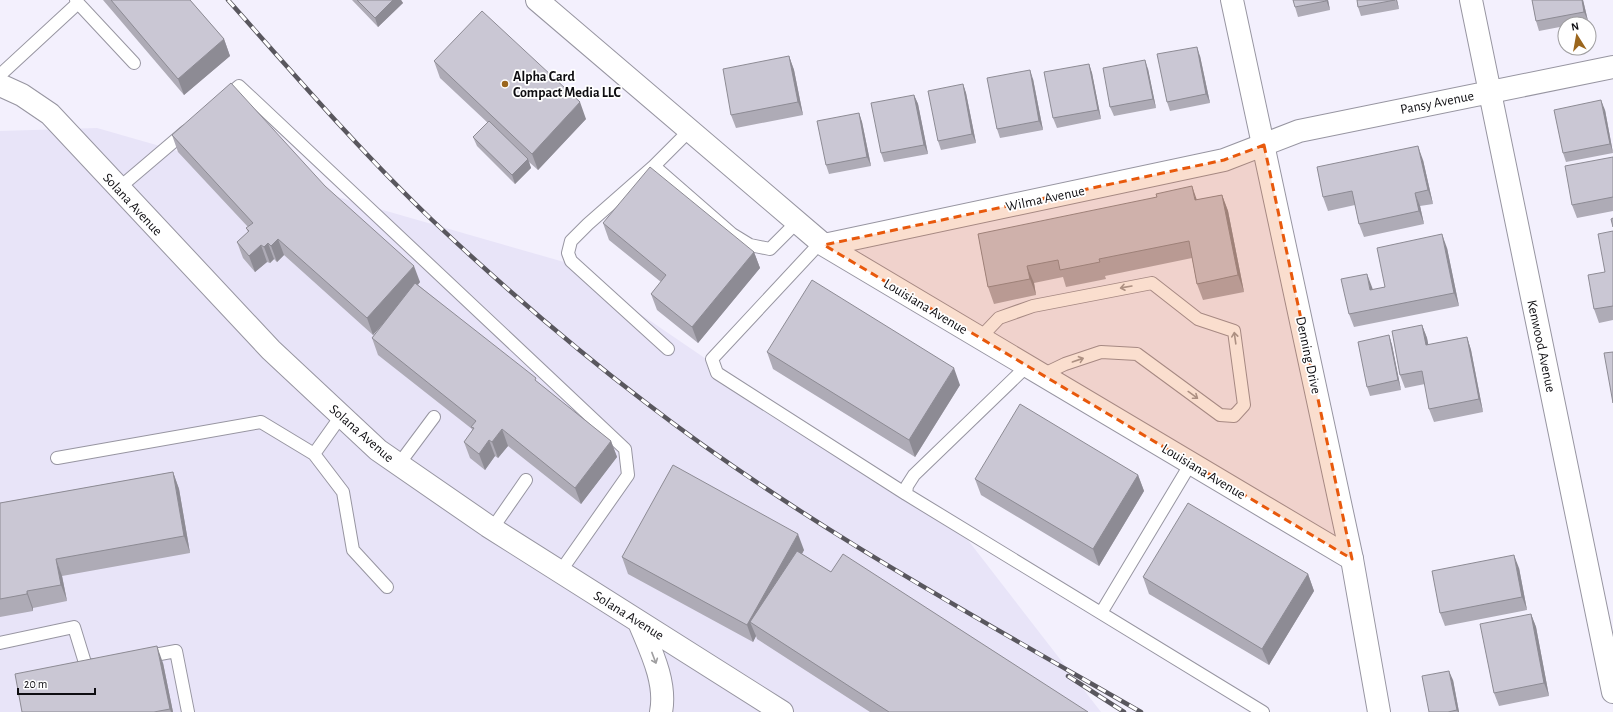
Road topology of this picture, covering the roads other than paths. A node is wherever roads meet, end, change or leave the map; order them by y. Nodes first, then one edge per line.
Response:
1 (537, 0) edge
2 (1232, 0) edge
3 (1471, 0) edge
4 (77, 1) edge
5 (134, 62) dead end
6 (1613, 67) edge
7 (0, 75) edge
8 (0, 85) edge
9 (1490, 92) junction
10 (214, 107) edge
11 (197, 122) edge
12 (689, 131) junction
13 (1264, 145) junction
14 (654, 166) junction
15 (119, 188) junction
16 (796, 222) junction
17 (822, 244) junction
18 (980, 338) junction
19 (668, 349) dead end
20 (1034, 371) junction
21 (342, 416) junction
22 (434, 417) dead end
23 (314, 454) junction
24 (57, 458) dead end
25 (1191, 463) junction
26 (398, 464) junction
27 (526, 480) dead end
28 (906, 494) junction
29 (492, 529) junction
30 (1352, 559) junction
31 (560, 572) junction
32 (387, 587) dead end
33 (1101, 613) junction
34 (639, 622) junction
35 (0, 643) edge
36 (131, 659) edge
37 (108, 663) edge
38 (1613, 692) edge
39 (188, 712) edge
40 (661, 712) edge
41 (782, 712) edge
42 (1263, 712) edge
43 (1379, 712) edge

1 - 12 street, Louisiana Avenue
2 - 13 street, Denning Drive
3 - 9 street, Kenwood Avenue
4 - 5 lane
4 - 7 lane
6 - 9 street, Pansy Avenue
8 - 15 street, Solana Avenue
9 - 13 street, Pansy Avenue
9 - 38 street, Kenwood Avenue
10 - 31 lane
11 - 15 lane
12 - 14 lane
12 - 16 street, Louisiana Avenue
13 - 17 street, Wilma Avenue
13 - 30 street, Denning Drive
14 - 16 lane
14 - 19 lane
15 - 21 street, Solana Avenue
16 - 17 street, Louisiana Avenue
17 - 18 street, Louisiana Avenue
17 - 28 lane
18 - 20 street, Louisiana Avenue
20 -> 18 lane
20 - 25 street, Louisiana Avenue
20 - 28 lane
21 - 23 lane
21 - 26 street, Solana Avenue
22 - 26 lane
23 - 24 lane
23 - 32 lane
25 - 30 street, Louisiana Avenue
25 - 33 lane
26 - 29 street, Solana Avenue
27 - 29 lane
28 - 33 lane
29 - 31 street, Solana Avenue
30 - 43 street, Denning Drive
31 - 34 street, Solana Avenue
33 - 42 lane
34 -> 40 street
34 - 41 street, Solana Avenue
35 - 37 lane
36 - 39 lane

